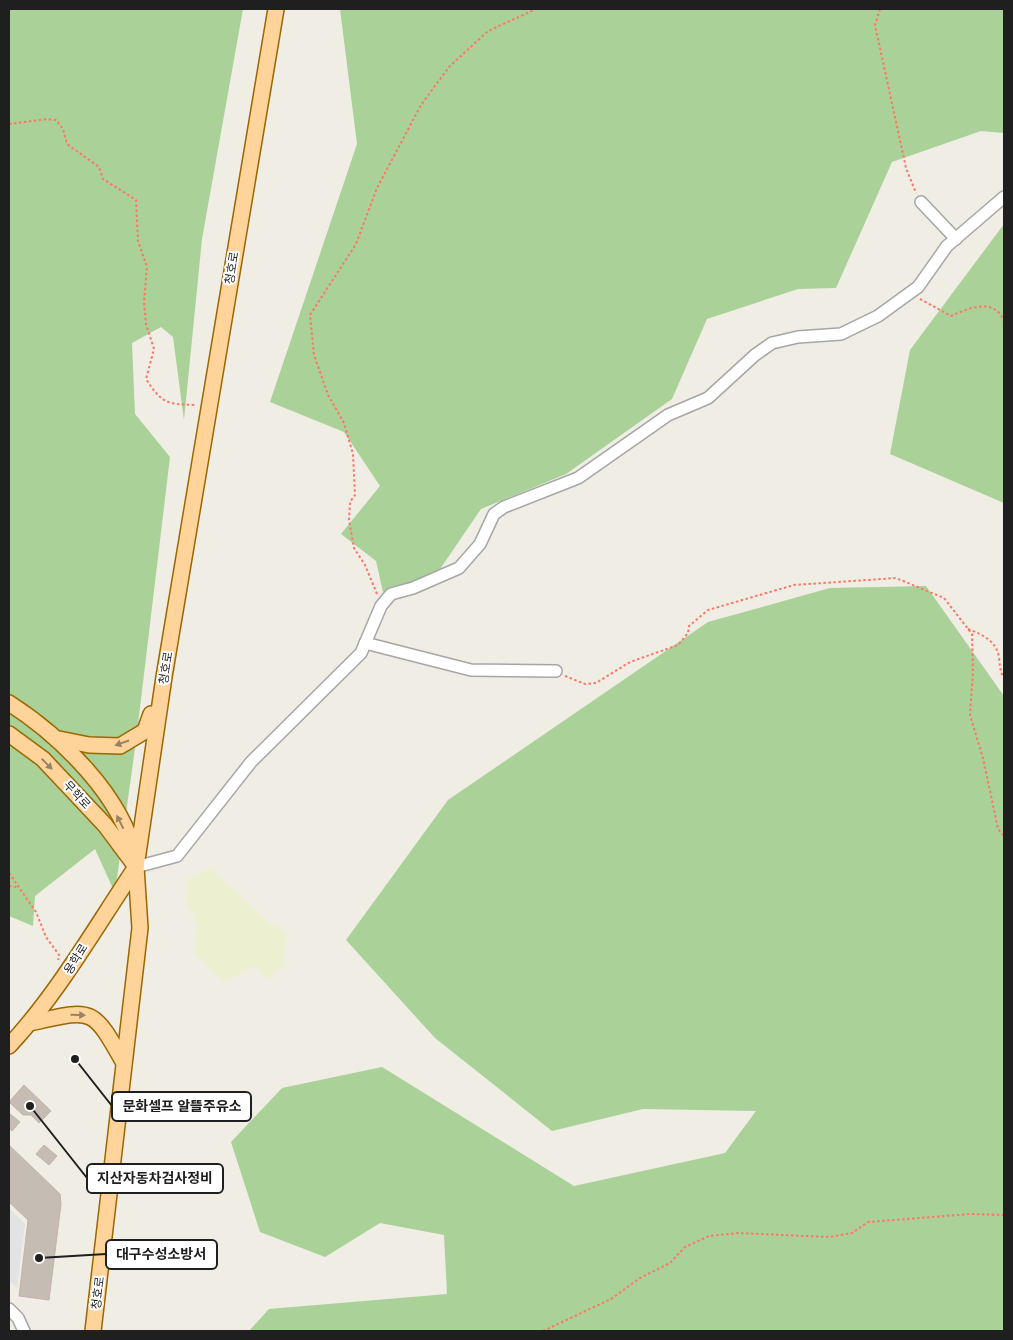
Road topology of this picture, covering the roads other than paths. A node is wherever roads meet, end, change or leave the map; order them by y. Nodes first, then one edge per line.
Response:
1 (276, 9) edge
2 (1004, 197) edge
3 (921, 202) road end
4 (956, 238) junction
5 (365, 643) junction
6 (556, 671) road end
7 (164, 677) junction
8 (9, 703) edge
9 (9, 734) edge
10 (55, 738) junction
11 (136, 867) junction
12 (30, 1023) junction
13 (9, 1046) edge
14 (124, 1063) junction
15 (9, 1309) edge
16 (24, 1331) edge
17 (93, 1331) edge

1 - 7 main road, 청호로
2 - 4 street
3 - 4 street
4 - 5 street
5 - 6 street
5 - 11 street
7 -> 10 main road
7 - 11 main road, 청호로
8 - 10 main road
9 -> 11 main road, 무학로
11 -> 10 main road
11 - 12 main road, 용학로
11 - 14 main road, 청호로
12 - 13 main road, 용학로
12 -> 14 main road
14 - 17 main road, 청호로
15 - 16 street

